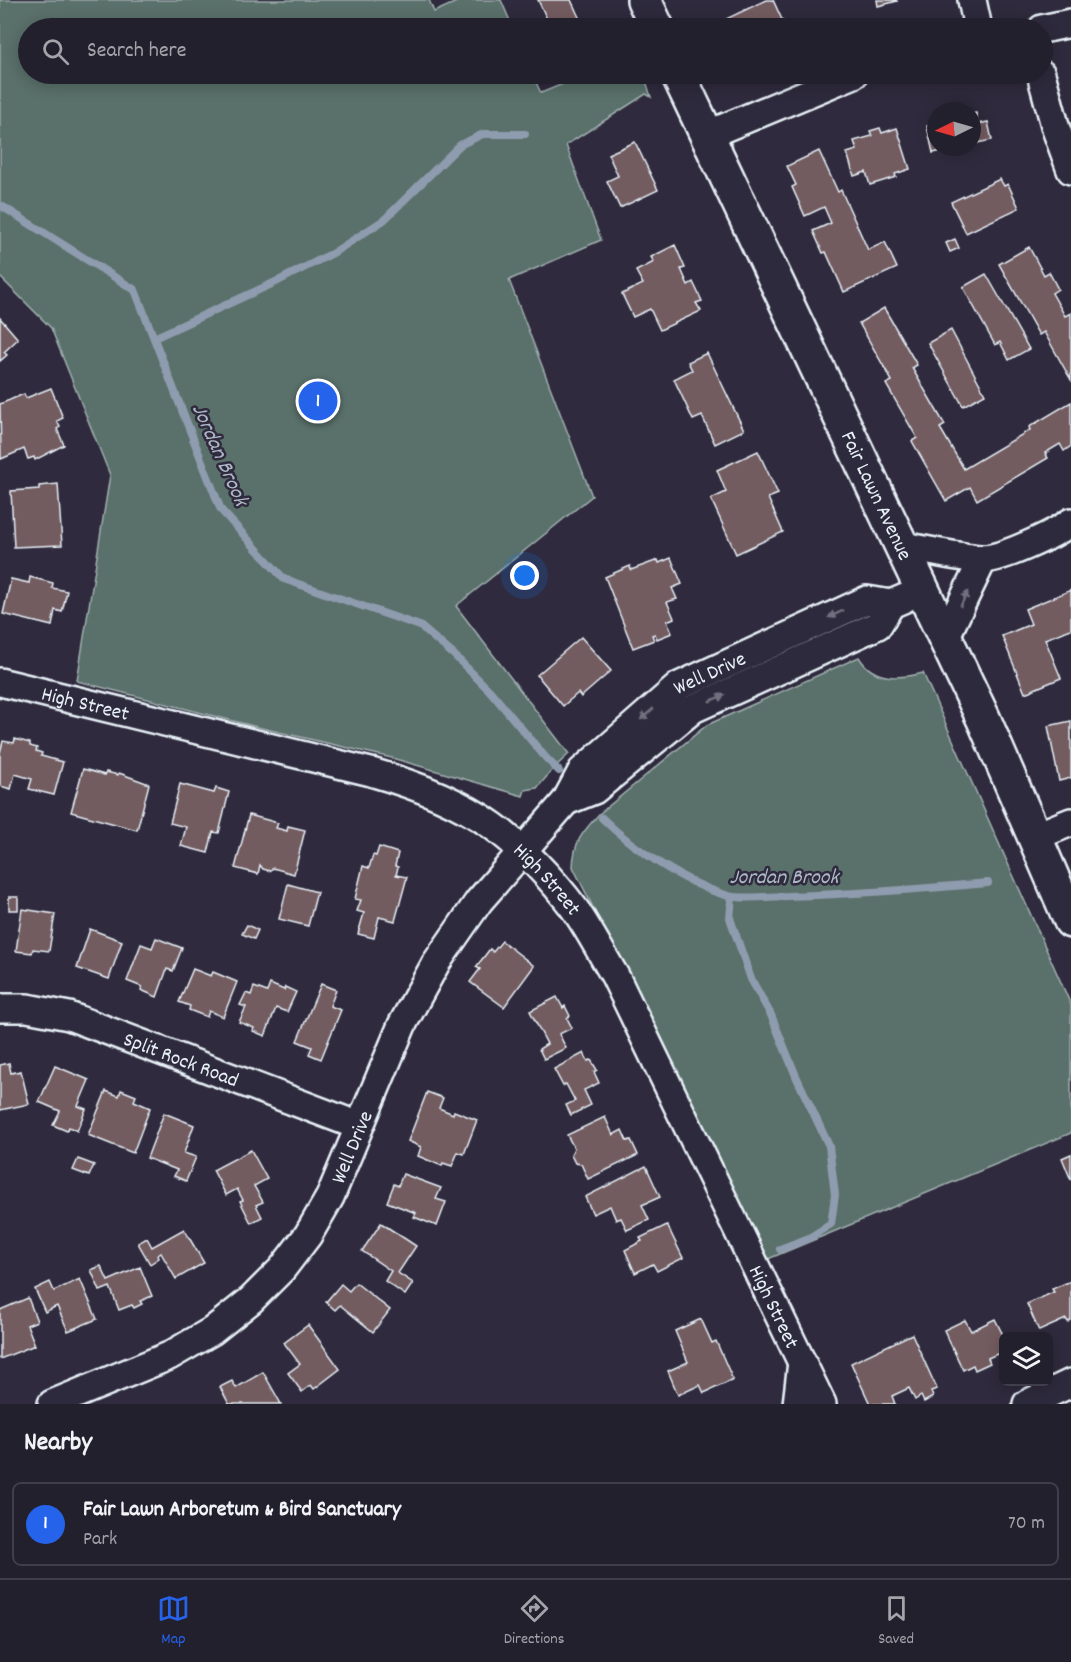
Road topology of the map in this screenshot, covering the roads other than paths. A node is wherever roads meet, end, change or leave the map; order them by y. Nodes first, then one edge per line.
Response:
1 (644, 0) edge
2 (972, 0) edge
3 (652, 18) edge
4 (976, 18) edge
5 (1071, 23) edge
6 (1053, 27) edge
7 (683, 84) edge
8 (830, 84) edge
9 (1044, 84) edge
10 (707, 135) junction
11 (1071, 170) edge
12 (1071, 522) edge
13 (902, 546) junction
14 (983, 559) junction
15 (922, 590) junction
16 (945, 638) junction
17 (0, 682) edge
18 (1071, 822) edge
19 (1034, 837) junction
20 (521, 851) junction
21 (1071, 921) edge
22 (0, 1008) edge
23 (359, 1126) junction
24 (802, 1362) junction
25 (1071, 1383) edge
26 (52, 1404) edge
27 (797, 1404) edge
28 (822, 1404) edge
29 (1027, 1404) edge

1 - 3 main road
2 - 4 street
5 - 6 street
7 - 10 main road, Fair Lawn Avenue
8 - 10 street
9 - 11 street
10 - 13 main road, Fair Lawn Avenue
12 - 14 street
13 - 14 street
13 - 15 main road, Fair Lawn Avenue
16 -> 14 street
15 - 16 main road, Fair Lawn Avenue
15 - 20 street, Well Drive
16 - 19 main road, Fair Lawn Avenue
17 - 20 street, High Street
18 - 19 street
19 - 21 main road, Fair Lawn Avenue
20 - 23 street, Well Drive
20 - 24 street, High Street
22 - 23 street, Split Rock Road
23 - 26 street, Well Drive
24 - 27 street
24 - 28 street, High Street
25 - 29 street

